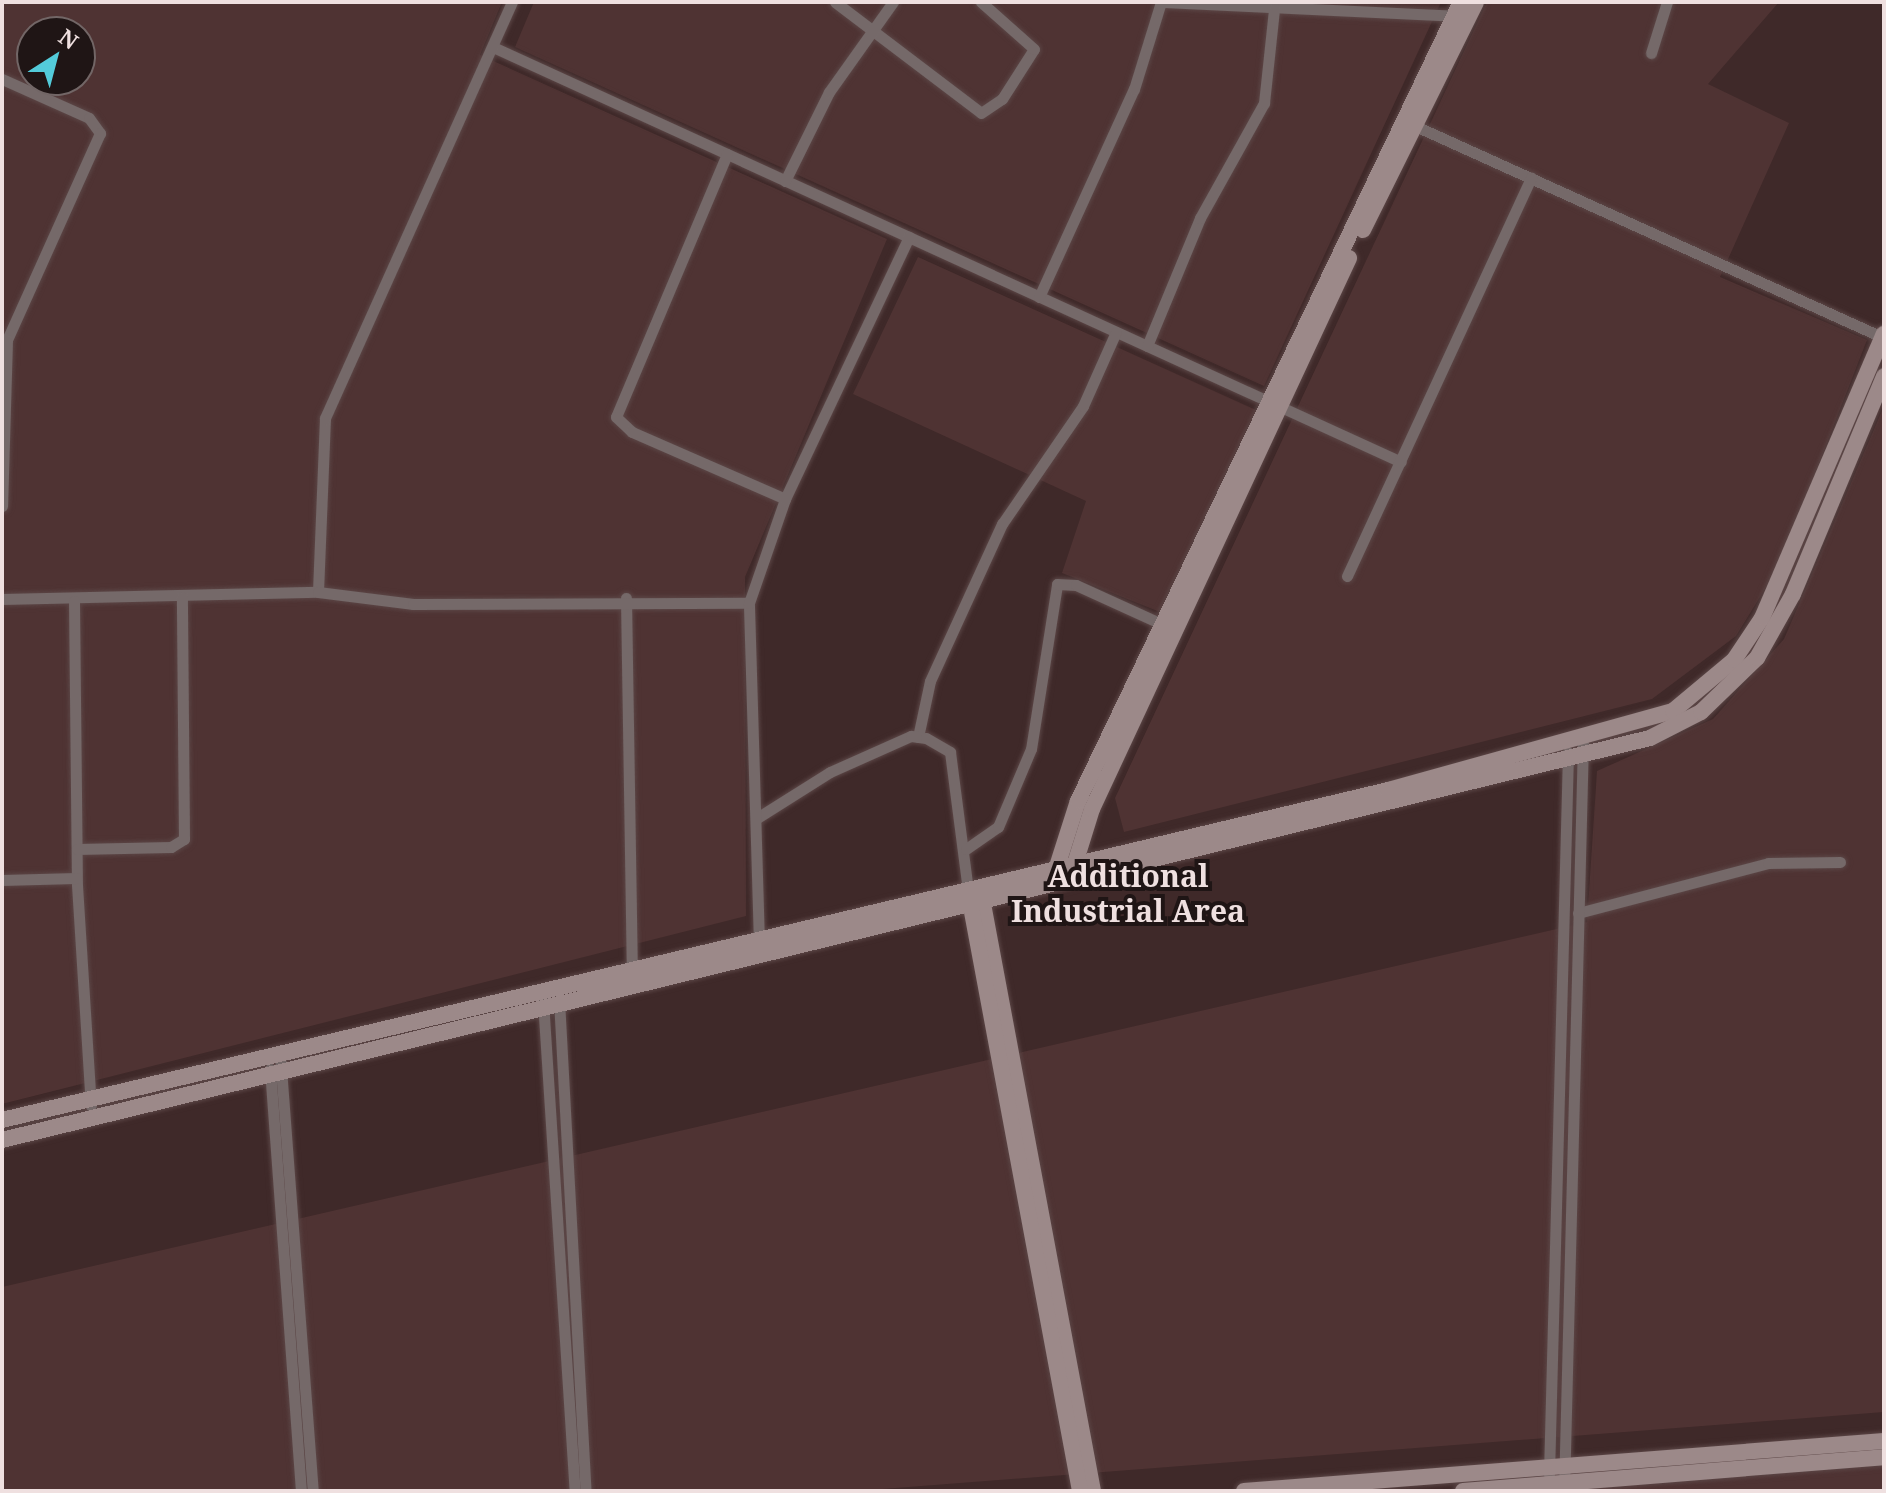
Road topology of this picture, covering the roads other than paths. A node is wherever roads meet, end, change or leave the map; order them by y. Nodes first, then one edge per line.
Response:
1 (512, 2) edge
2 (835, 2) edge
3 (893, 2) edge
4 (981, 2) edge
5 (1162, 2) edge
6 (1476, 2) edge
7 (1667, 2) edge
8 (1346, 6) edge
9 (1274, 9) junction
10 (1461, 12) edge
11 (873, 30) junction
12 (493, 47) junction
13 (1651, 53) dead end
14 (2, 79) edge
15 (1409, 123) junction
16 (727, 154) junction
17 (1531, 177) junction
18 (785, 181) junction
19 (909, 237) junction
20 (1039, 297) junction
21 (1116, 332) junction
22 (1883, 337) edge
23 (1147, 346) junction
24 (1884, 376) edge
25 (1276, 405) junction
26 (3, 440) edge
27 (1401, 462) junction
28 (785, 499) junction
29 (2, 506) edge
30 (1347, 576) dead end
31 (318, 592) junction
32 (182, 597) junction
33 (626, 598) junction
34 (2, 599) edge
35 (74, 601) junction
36 (749, 603) junction
37 (1169, 628) junction
38 (918, 737) junction
39 (1575, 750) junction
40 (757, 818) junction
41 (77, 849) junction
42 (966, 849) junction
43 (1840, 862) dead end
44 (1073, 870) junction
45 (1054, 874) junction
46 (76, 878) junction
47 (2, 880) edge
48 (974, 892) junction
49 (1578, 913) junction
50 (759, 947) junction
51 (632, 969) junction
52 (550, 989) junction
53 (551, 1008) junction
54 (275, 1057) junction
55 (276, 1074) junction
56 (88, 1100) junction
57 (95, 1118) junction
58 (2, 1120) edge
59 (2, 1140) edge
60 (1568, 1299) junction
61 (1554, 1300) junction
62 (1884, 1441) edge
63 (1884, 1457) edge
64 (1557, 1480) edge
65 (301, 1491) edge
66 (313, 1491) edge
67 (575, 1491) edge
68 (586, 1491) edge
69 (1080, 1491) edge
70 (1093, 1491) edge
71 (1244, 1491) edge
72 (1463, 1491) edge

1 - 12 street
2 - 11 street
3 - 11 street
4 - 11 street
5 - 9 street
5 - 20 street
6 - 10 street
7 - 13 street
8 - 9 street
8 - 10 street
9 - 23 street
10 - 15 street
11 - 18 street
12 - 16 street
12 - 31 street
14 - 26 street
15 - 17 street
15 - 25 street
16 - 18 street
16 - 28 street
17 - 22 street
17 - 27 street
18 - 19 street
19 - 20 street
19 - 28 street
20 - 21 street
21 - 23 street
21 - 38 street
22 - 39 street
23 - 25 street
24 - 39 street
25 - 27 street
25 - 37 street
26 - 29 street
27 - 30 street
28 - 36 street
31 - 32 street
31 - 33 street
32 - 35 street
32 - 41 street
33 - 36 street
33 - 51 street
34 - 35 street
35 - 41 street
36 - 40 street
37 - 42 street
37 - 44 street
37 - 45 street
38 - 40 street
38 - 42 street
39 - 44 street
39 - 49 street
39 - 61 street
40 - 50 street
41 - 46 street
42 - 48 street
43 - 49 street
44 - 45 street
45 - 48 street
46 - 47 street
46 - 56 street
48 - 50 street
48 - 69 street
48 - 70 street
49 - 60 street
50 - 51 street
50 - 53 street
51 - 52 street
52 - 53 street
52 - 54 street
53 - 55 street
53 - 67 street
53 - 68 street
54 - 55 street
54 - 56 street
55 - 57 street
55 - 65 street
55 - 66 street
56 - 57 street
56 - 58 street
57 - 59 street
60 - 61 street
60 - 64 street
61 - 64 street
62 - 64 street
63 - 64 street
64 - 71 street
64 - 72 street

